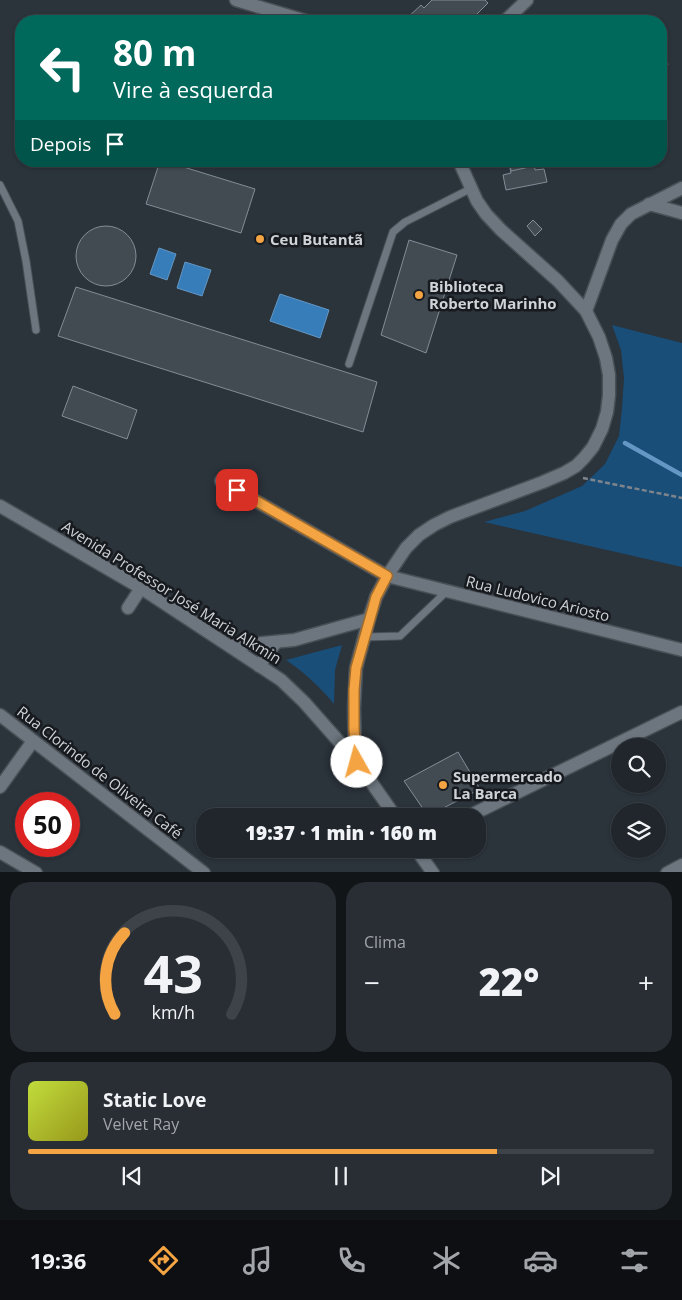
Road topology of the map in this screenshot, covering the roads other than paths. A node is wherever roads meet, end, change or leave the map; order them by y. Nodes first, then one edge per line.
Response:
1 (236, 0) edge
2 (527, 0) edge
3 (286, 15) edge
4 (511, 15) edge
5 (462, 167) edge
6 (0, 185) edge
7 (472, 188) junction
8 (682, 188) edge
9 (649, 204) junction
10 (682, 213) edge
11 (586, 311) junction
12 (36, 330) dead end
13 (349, 364) dead end
14 (221, 481) dead end
15 (0, 506) edge
16 (387, 576) junction
17 (141, 588) junction
18 (447, 591) junction
19 (128, 608) dead end
20 (369, 619) junction
21 (365, 637) junction
22 (276, 642) junction
23 (230, 646) junction
24 (682, 650) edge
25 (260, 666) junction
26 (682, 712) edge
27 (0, 715) edge
28 (33, 742) junction
29 (357, 762) junction
30 (0, 787) edge
31 (389, 808) edge
32 (485, 808) edge
33 (0, 852) edge
34 (423, 858) edge
35 (682, 865) edge
36 (36, 872) edge
37 (204, 872) edge
38 (433, 872) edge
39 (667, 872) edge

1 - 3 street
2 - 4 street
5 - 7 street
6 - 12 lane
7 - 11 street
7 - 13 lane
8 - 9 street
9 - 10 street
9 - 11 street
11 - 16 street
14 - 16 street, Rua Ludovico Ariosto
15 - 17 street, Avenida Professor José Maria Alkmin
16 - 18 street, Rua Ludovico Ariosto
16 - 20 street
17 - 19 street
17 - 23 street, Avenida Professor José Maria Alkmin
18 - 21 lane
18 - 24 street, Rua Ludovico Ariosto
20 - 21 street
20 - 22 street
21 - 29 street
22 - 23 street
22 - 25 street
23 - 25 street, Avenida Professor José Maria Alkmin
25 - 29 street, Avenida Professor José Maria Alkmin
26 - 32 street
27 - 28 street, Rua Clorindo de Oliveira Café
28 - 30 street
28 - 37 street, Rua Clorindo de Oliveira Café
29 - 31 street, Avenida Professor José Maria Alkmin
33 - 36 street
34 - 38 street
35 - 39 street

